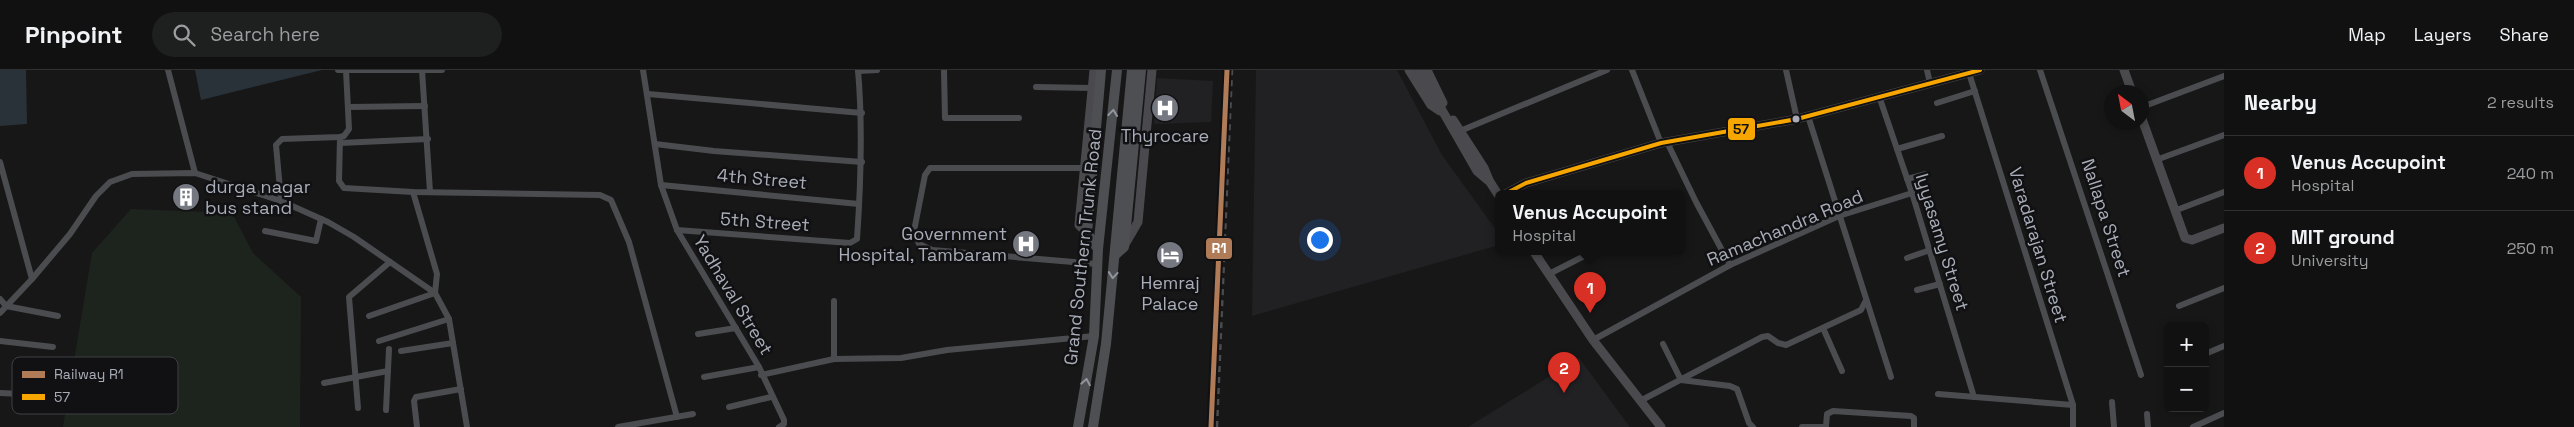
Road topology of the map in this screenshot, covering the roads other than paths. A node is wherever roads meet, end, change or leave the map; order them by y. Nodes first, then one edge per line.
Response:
1 (168, 70) edge
2 (338, 70) edge
3 (346, 70) edge
4 (422, 70) edge
5 (442, 70) edge
6 (643, 70) edge
7 (858, 70) edge
8 (877, 70) edge
9 (944, 70) edge
10 (1094, 70) edge
11 (1100, 70) edge
12 (1117, 70) edge
13 (1132, 70) edge
14 (1141, 70) edge
15 (1152, 70) edge
16 (1409, 70) edge
17 (1419, 70) edge
18 (1427, 70) edge
19 (1607, 70) edge
20 (1632, 70) edge
21 (1786, 70) edge
22 (1927, 70) edge
23 (2040, 70) edge
24 (2124, 70) edge
25 (1973, 71) edge
26 (2224, 76) edge
27 (1930, 83) junction
28 (2129, 85) edge
29 (1036, 88) dead end
30 (1092, 88) junction
31 (1975, 91) junction
32 (648, 94) junction
33 (1879, 96) junction
34 (1937, 103) dead end
35 (2149, 104) edge
36 (425, 106) junction
37 (1440, 106) junction
38 (348, 108) junction
39 (862, 113) junction
40 (1808, 116) junction
41 (1019, 118) dead end
42 (1797, 119) junction
43 (2146, 130) edge
44 (1460, 132) junction
45 (2224, 135) edge
46 (1942, 136) dead end
47 (428, 139) junction
48 (340, 140) junction
49 (1664, 142) junction
50 (655, 144) junction
51 (1897, 149) junction
52 (2156, 160) junction
53 (0, 162) edge
54 (862, 162) junction
55 (1084, 168) junction
56 (195, 173) junction
57 (1926, 174) dead end
58 (1908, 179) junction
59 (1490, 182) junction
60 (661, 185) junction
61 (1495, 190) edge
62 (1513, 190) edge
63 (413, 192) junction
64 (430, 192) junction
65 (2224, 192) edge
66 (1912, 193) junction
67 (281, 202) junction
68 (859, 204) junction
69 (2174, 211) junction
70 (1840, 216) junction
71 (321, 220) junction
72 (1087, 228) junction
73 (677, 230) junction
74 (2223, 230) edge
75 (265, 231) dead end
76 (1124, 247) junction
77 (1098, 249) junction
78 (1930, 250) junction
79 (1115, 255) junction
80 (1536, 255) edge
81 (1586, 255) edge
82 (1907, 258) dead end
83 (390, 262) junction
84 (1097, 264) junction
85 (1730, 265) junction
86 (1548, 274) junction
87 (32, 279) junction
88 (1940, 284) junction
89 (2224, 288) edge
90 (1917, 290) dead end
91 (435, 293) junction
92 (0, 299) edge
93 (834, 301) dead end
94 (1865, 301) junction
95 (6, 306) junction
96 (2178, 306) dead end
97 (0, 313) edge
98 (58, 316) dead end
99 (369, 316) dead end
100 (449, 319) junction
101 (736, 328) junction
102 (1823, 328) junction
103 (698, 334) dead end
104 (1094, 336) junction
105 (1593, 340) junction
106 (0, 341) edge
107 (379, 341) dead end
108 (453, 343) junction
109 (1663, 344) dead end
110 (2224, 346) edge
111 (53, 347) dead end
112 (389, 349) dead end
113 (401, 351) dead end
114 (2209, 352) edge
115 (834, 359) junction
116 (758, 367) junction
117 (388, 371) junction
118 (1842, 371) dead end
119 (761, 375) junction
120 (2141, 375) dead end
121 (356, 376) junction
122 (704, 377) dead end
123 (1891, 377) dead end
124 (1681, 380) junction
125 (324, 383) dead end
126 (461, 389) junction
127 (1938, 394) dead end
128 (771, 397) junction
129 (1974, 397) junction
130 (1640, 401) junction
131 (2112, 402) dead end
132 (2073, 405) junction
133 (729, 407) dead end
134 (358, 408) dead end
135 (386, 410) dead end
136 (2224, 413) edge
137 (693, 414) dead end
138 (2146, 414) dead end
139 (677, 417) junction
140 (1826, 426) edge
141 (418, 427) edge
142 (467, 427) edge
143 (618, 427) edge
144 (779, 427) edge
145 (1078, 427) edge
146 (1092, 427) edge
147 (1661, 427) edge
148 (1753, 427) edge
149 (1802, 427) edge
150 (1914, 427) edge
151 (2073, 427) edge
152 (2114, 427) edge
153 (2148, 427) edge
154 (2193, 427) edge

1 - 56 street
2 - 3 street
3 - 4 street
3 - 38 street
4 - 5 street
4 - 36 street
6 - 32 street, Yadhaval Street
7 - 8 street
7 - 39 street
9 - 41 street
10 - 30 street
11 - 72 main road
77 -> 12 main road, Grand Southern Trunk Road
13 - 79 main road, Grand Southern Trunk Road
14 - 76 main road
15 - 76 street
16 - 37 street
17 - 37 street
18 - 37 street
19 - 44 street
20 - 49 street
21 - 42 street
22 - 27 street
23 - 120 street, Nallapa Street
24 - 28 street
25 - 27 street
25 - 31 street, Varadarajan Street
26 - 35 street
27 - 33 street
29 - 30 street
30 - 55 street
31 - 34 street
31 - 132 street, Varadarajan Street
32 - 39 street
32 - 50 street, Yadhaval Street
33 - 40 street
33 - 51 street, Iyyasamy Street
36 - 38 street
36 - 47 street
37 - 44 street
37 - 59 street
38 - 48 street
39 - 54 street
40 - 42 street
40 - 70 street
42 - 49 street
43 - 52 street
44 - 59 street
45 - 52 street
46 - 51 street
47 - 48 street
47 - 64 street
48 - 63 street
48 - 67 street
49 - 62 street
49 - 85 street
50 - 54 street
50 - 60 street, Yadhaval Street
51 - 58 street, Iyyasamy Street
52 - 69 street
53 - 87 street
54 - 68 street
55 - 72 street
55 - 84 street
56 - 67 street
56 - 87 street
57 - 58 street
58 - 66 street, Iyyasamy Street
59 - 61 street
60 - 68 street, 4th Street
60 - 73 street, Yadhaval Street
63 - 64 street
63 - 91 street
64 - 139 street
65 - 69 street
66 - 70 street, Ramachandra Road
66 - 78 street, Iyyasamy Street
67 - 71 street
68 - 73 street, 5th Street
69 - 74 street
70 - 85 street, Ramachandra Road
70 - 94 street
71 - 75 street
71 - 83 street
72 - 77 main road
73 - 101 street, Yadhaval Street
76 - 79 main road
77 - 84 main road, Grand Southern Trunk Road
78 - 82 street
78 - 88 street, Iyyasamy Street
79 -> 146 main road, Grand Southern Trunk Road
80 - 86 street
81 - 86 street
83 - 91 street
83 - 121 street
84 - 104 main road, Grand Southern Trunk Road
85 - 105 street, Ramachandra Road
86 - 105 street
87 - 95 street
88 - 90 street
88 - 129 street, Iyyasamy Street
89 - 96 street
91 - 99 street
91 - 100 street
92 - 95 street
93 - 115 street
94 - 102 street
94 - 123 street
95 - 97 street
95 - 98 street
100 - 107 street
100 - 108 street
101 - 103 street
101 - 116 street, Yadhaval Street
102 - 118 street
102 - 124 street
104 - 115 street
145 -> 104 main road, Grand Southern Trunk Road
105 - 130 street
106 - 111 street
108 - 113 street
108 - 126 street
109 - 124 street
110 - 114 street
112 - 117 street
115 - 119 street
116 - 119 street, Yadhaval Street
116 - 122 street
117 - 121 street
117 - 135 street
119 - 128 street, Yadhaval Street
121 - 125 street
121 - 134 street
124 - 130 street
124 - 148 street
126 - 141 street
126 - 142 street
127 - 129 street
128 - 133 street
128 - 144 street, Yadhaval Street
129 - 132 street
130 - 147 street
131 - 152 street
132 - 151 street, Varadarajan Street
136 - 154 street
137 - 139 street
138 - 153 street
139 - 143 street
140 - 149 street
140 - 150 street

